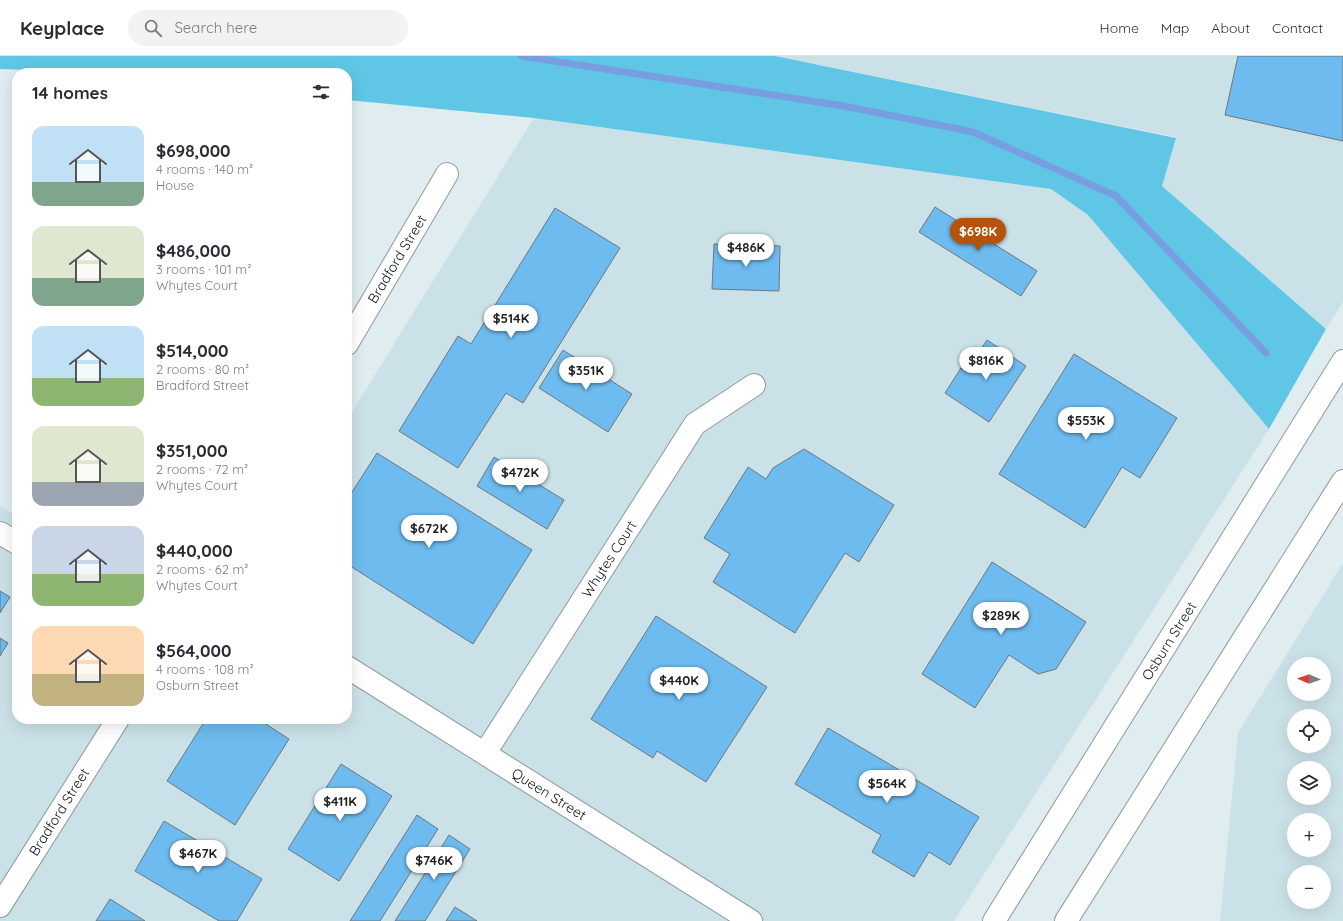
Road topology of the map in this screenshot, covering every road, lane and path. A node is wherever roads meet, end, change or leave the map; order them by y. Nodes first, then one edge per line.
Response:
1 (447, 174) dead end
2 (352, 336) edge
3 (1343, 361) edge
4 (754, 385) dead end
5 (1343, 482) edge
6 (0, 533) edge
7 (12, 541) edge
8 (352, 670) edge
9 (115, 724) edge
10 (485, 753) junction
11 (0, 906) edge
12 (751, 921) edge
13 (994, 921) edge
14 (1066, 921) edge

1 - 2 street, Bradford Street
3 - 13 street, Osburn Street
4 - 10 street, Whytes Court
5 - 14 street
6 - 7 street
8 - 10 street, Queen Street
9 - 11 street, Bradford Street
10 - 12 street, Queen Street

